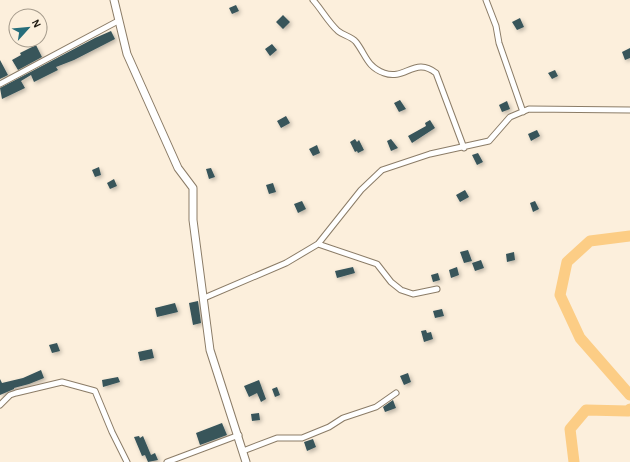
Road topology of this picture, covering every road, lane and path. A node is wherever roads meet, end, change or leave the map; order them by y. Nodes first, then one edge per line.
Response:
1 (114, 0) edge
2 (313, 0) edge
3 (486, 0) edge
4 (118, 21) junction
5 (0, 84) edge
6 (630, 110) edge
7 (523, 112) junction
8 (464, 148) junction
9 (318, 244) junction
10 (437, 289) dead end
11 (204, 298) junction
12 (396, 393) dead end
13 (0, 405) edge
14 (239, 435) junction
15 (243, 451) junction
16 (127, 462) edge
17 (167, 462) edge
18 (246, 462) edge

1 - 4 street
2 - 8 street
3 - 7 street
4 - 5 street
4 - 11 street
6 - 7 street
7 - 8 street
8 - 9 street
9 - 10 street
9 - 11 street
11 - 14 street
12 - 15 street
13 - 16 street
14 - 15 street
14 - 17 street
15 - 18 street

